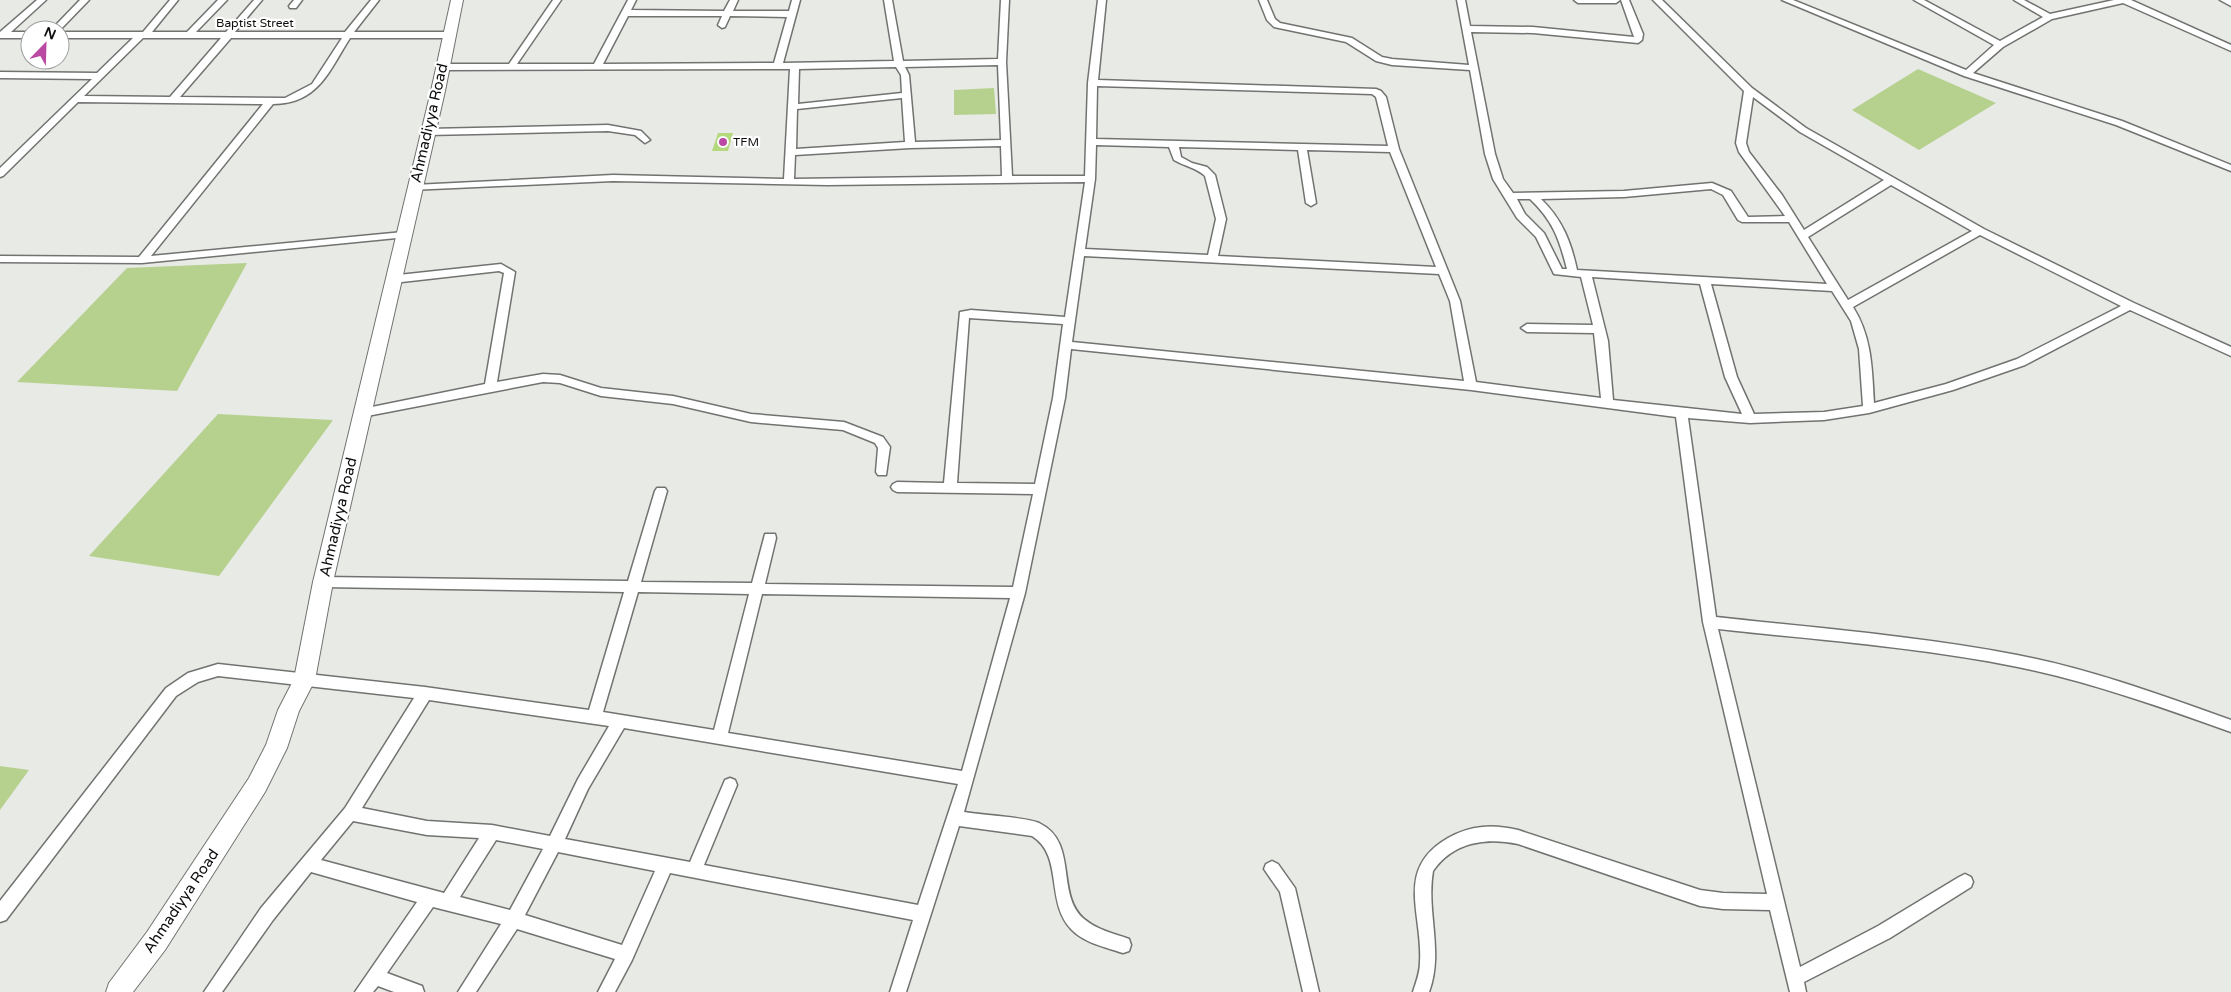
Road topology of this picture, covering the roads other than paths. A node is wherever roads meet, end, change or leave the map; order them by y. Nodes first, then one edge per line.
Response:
1 (42, 0) edge
2 (85, 0) edge
3 (174, 0) edge
4 (223, 0) edge
5 (258, 0) edge
6 (375, 0) edge
7 (457, 0) edge
8 (557, 0) edge
9 (632, 0) edge
10 (734, 0) edge
11 (796, 0) edge
12 (888, 0) edge
13 (1004, 0) edge
14 (1102, 0) edge
15 (1263, 0) edge
16 (1461, 0) edge
17 (1578, 0) edge
18 (1616, 0) edge
19 (1625, 0) edge
20 (1657, 0) edge
21 (1786, 0) edge
22 (1918, 0) edge
23 (2018, 0) edge
24 (2125, 0) edge
25 (2224, 0) edge
26 (2231, 3) edge
27 (625, 13) junction
28 (727, 14) junction
29 (792, 14) junction
30 (2049, 17) junction
31 (65, 20) edge
32 (722, 25) dead end
33 (1468, 29) junction
34 (2, 35) edge
35 (20, 35) edge
36 (70, 35) edge
37 (142, 36) junction
38 (188, 36) junction
39 (228, 36) junction
40 (347, 36) junction
41 (450, 36) junction
42 (2000, 45) junction
43 (2231, 48) edge
44 (1002, 62) junction
45 (899, 64) junction
46 (778, 66) junction
47 (795, 66) junction
48 (442, 67) junction
49 (511, 67) junction
50 (597, 67) junction
51 (1475, 68) junction
52 (1967, 74) junction
53 (0, 75) edge
54 (99, 76) junction
55 (1093, 83) junction
56 (1749, 90) junction
57 (905, 96) junction
58 (75, 99) junction
59 (173, 100) junction
60 (270, 102) junction
61 (793, 107) junction
62 (428, 132) junction
63 (645, 140) dead end
64 (1092, 142) junction
65 (1173, 143) junction
66 (1006, 144) junction
67 (910, 146) junction
68 (1302, 147) junction
69 (1394, 149) junction
70 (790, 152) junction
71 (2231, 168) edge
72 (0, 174) edge
73 (1007, 178) junction
74 (1090, 180) junction
75 (1890, 181) junction
76 (789, 182) junction
77 (414, 188) junction
78 (1510, 196) junction
79 (1533, 196) junction
80 (1311, 203) dead end
81 (1792, 219) junction
82 (1980, 231) junction
83 (403, 235) junction
84 (1802, 236) junction
85 (1080, 252) junction
86 (0, 259) edge
87 (1212, 259) junction
88 (142, 260) junction
89 (1444, 271) junction
90 (1572, 274) junction
91 (1586, 274) junction
92 (393, 279) junction
93 (1704, 280) junction
94 (1836, 288) junction
95 (1847, 305) junction
96 (2130, 306) junction
97 (1070, 321) junction
98 (1527, 328) dead end
99 (1600, 329) junction
100 (1066, 345) junction
101 (2231, 352) edge
102 (1470, 386) junction
103 (490, 387) junction
104 (1607, 403) junction
105 (1869, 409) junction
106 (362, 413) junction
107 (1681, 413) junction
108 (1750, 419) junction
109 (882, 472) dead end
110 (897, 487) dead end
111 (950, 488) junction
112 (1039, 489) junction
113 (661, 491) dead end
114 (770, 538) dead end
115 (323, 582) junction
116 (633, 586) junction
117 (759, 589) junction
118 (1018, 593) junction
119 (1710, 622) junction
120 (304, 680) junction
121 (425, 693) junction
122 (594, 717) junction
123 (620, 720) junction
124 (2231, 726) edge
125 (720, 738) junction
126 (967, 779) junction
127 (730, 785) dead end
128 (350, 813) junction
129 (954, 818) junction
130 (492, 832) junction
131 (554, 845) junction
132 (308, 864) junction
133 (666, 866) junction
134 (1272, 869) dead end
135 (694, 870) junction
136 (1965, 882) dead end
137 (430, 898) junction
138 (448, 902) junction
139 (1776, 902) junction
140 (0, 914) edge
141 (922, 914) junction
142 (514, 919) junction
143 (1123, 945) dead end
144 (626, 954) junction
145 (374, 976) junction
146 (1796, 985) edge
147 (118, 992) edge
148 (212, 992) edge
149 (363, 992) edge
150 (416, 992) edge
151 (466, 992) edge
152 (606, 992) edge
153 (898, 992) edge
154 (1311, 992) edge
155 (1421, 992) edge

1 - 34 street
2 - 31 street
3 - 37 street
4 - 38 street
5 - 39 street
6 - 40 street
7 - 41 street, Ahmadiyya Road
8 - 49 street
9 - 27 street
10 - 28 street
11 - 29 street
12 - 45 street
13 - 44 street
14 - 55 street
15 - 51 street
16 - 33 street
17 - 18 street
19 - 33 street
20 - 56 street
21 - 52 street
22 - 42 street
23 - 30 street
24 - 30 street
24 - 43 street
25 - 26 street
27 - 28 street
27 - 50 street
28 - 29 street
28 - 32 street
29 - 46 street
30 - 42 street
33 - 51 street
34 - 35 street
36 - 37 street, Baptist Street
37 - 38 street, Baptist Street
37 - 54 street
38 - 39 street, Baptist Street
39 - 40 street, Baptist Street
39 - 59 street
40 - 41 street, Baptist Street
40 - 60 street
41 - 48 street, Ahmadiyya Road
42 - 52 street
44 - 45 street
44 - 66 street
45 - 47 street
45 - 57 street
46 - 47 street
46 - 50 street
47 - 61 street
48 - 49 street
48 - 62 street, Ahmadiyya Road
49 - 50 street
51 - 78 street
52 - 71 street
53 - 54 street
54 - 58 street
55 - 64 street
55 - 69 street
56 - 75 street
56 - 81 street
57 - 61 street
57 - 67 street
58 - 59 street
58 - 72 street
59 - 60 street
60 - 88 street
61 - 70 street
62 - 63 street
62 - 77 street, Ahmadiyya Road
64 - 65 street
64 - 74 street
65 - 68 street
65 - 87 street
66 - 67 street
66 - 73 street
67 - 70 street
68 - 69 street
68 - 80 street
69 - 89 street
70 - 76 street
73 - 74 street
73 - 76 street
74 - 85 street
75 - 82 street
75 - 84 street
76 - 77 street
77 - 83 street, Ahmadiyya Road
78 - 79 street
78 - 90 street
79 - 81 street
79 - 90 street
81 - 84 street
82 - 95 street
82 - 96 street
83 - 88 street
83 - 92 street, Ahmadiyya Road
84 - 94 street
85 - 87 street
85 - 97 street
86 - 88 street
87 - 89 street
89 - 102 street
90 - 91 street
91 - 93 street
91 - 99 street
92 - 103 street
92 - 106 street, Ahmadiyya Road
93 - 94 street
93 - 108 street
94 - 95 street
95 - 105 street
96 - 101 street
96 - 105 street
97 - 100 street
97 - 111 street
98 - 99 street
99 - 104 street
100 - 102 street
100 - 112 street
102 - 104 street
103 - 106 street
103 - 109 street
104 - 107 street
105 - 108 street
106 - 115 street, Ahmadiyya Road
107 - 108 street
107 - 119 street
110 - 111 street
111 - 112 street
112 - 118 street
113 - 116 street
114 - 117 street
115 - 116 street
115 - 120 street, Ahmadiyya Road
116 - 117 street
116 - 122 street
117 - 118 street
117 - 125 street
118 - 126 street
119 - 124 street
119 - 139 street
120 - 121 street
120 - 140 street
120 - 147 street, Ahmadiyya Road
121 - 122 street
121 - 128 street
122 - 123 street
123 - 125 street
123 - 131 street
125 - 126 street
126 - 129 street
127 - 135 street
128 - 130 street
128 - 132 street
129 - 141 street
129 - 143 street
130 - 131 street
130 - 138 street
131 - 133 street
131 - 142 street
132 - 137 street
132 - 148 street
133 - 135 street
133 - 144 street
134 - 154 street
135 - 141 street
136 - 146 street
137 - 138 street
137 - 145 street
138 - 142 street
139 - 146 street
139 - 155 street
141 - 153 street
142 - 144 street
142 - 151 street
144 - 152 street
145 - 149 street
145 - 150 street

